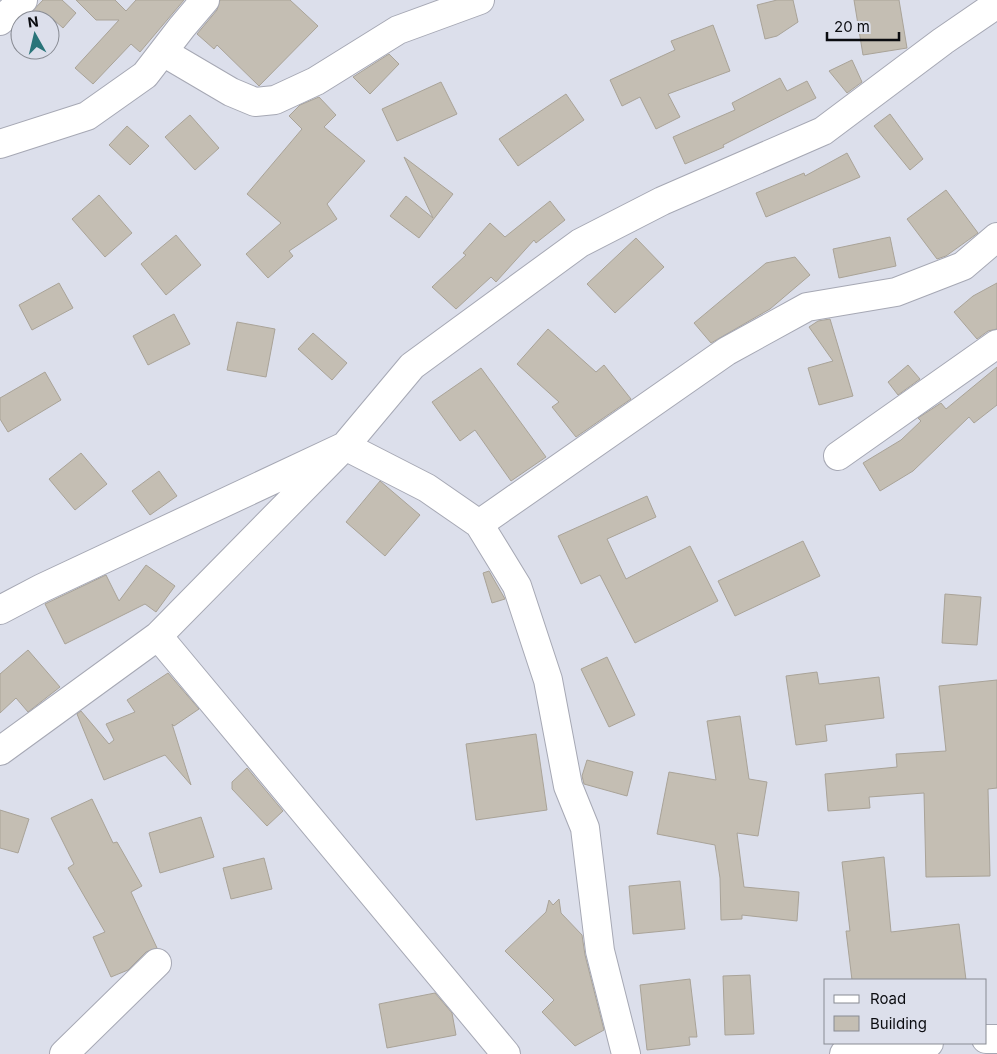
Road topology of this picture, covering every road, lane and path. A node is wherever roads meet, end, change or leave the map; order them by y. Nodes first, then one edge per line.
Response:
1 (23, 0) edge
2 (205, 0) edge
3 (480, 0) edge
4 (997, 4) edge
5 (0, 21) edge
6 (163, 52) junction
7 (0, 144) edge
8 (997, 237) edge
9 (997, 344) edge
10 (345, 446) junction
11 (838, 456) dead end
12 (479, 524) junction
13 (0, 610) edge
14 (158, 636) junction
15 (0, 751) edge
16 (157, 963) dead end
17 (921, 1044) edge
18 (64, 1054) edge
19 (506, 1054) edge
20 (626, 1054) edge
21 (844, 1054) edge

1 - 5 street
2 - 6 street
3 - 6 street
4 - 10 street
6 - 7 street
8 - 12 street
9 - 11 street
10 - 12 street
10 - 13 street
10 - 14 street
12 - 20 street
14 - 15 street
14 - 19 street
16 - 18 street
17 - 21 street

